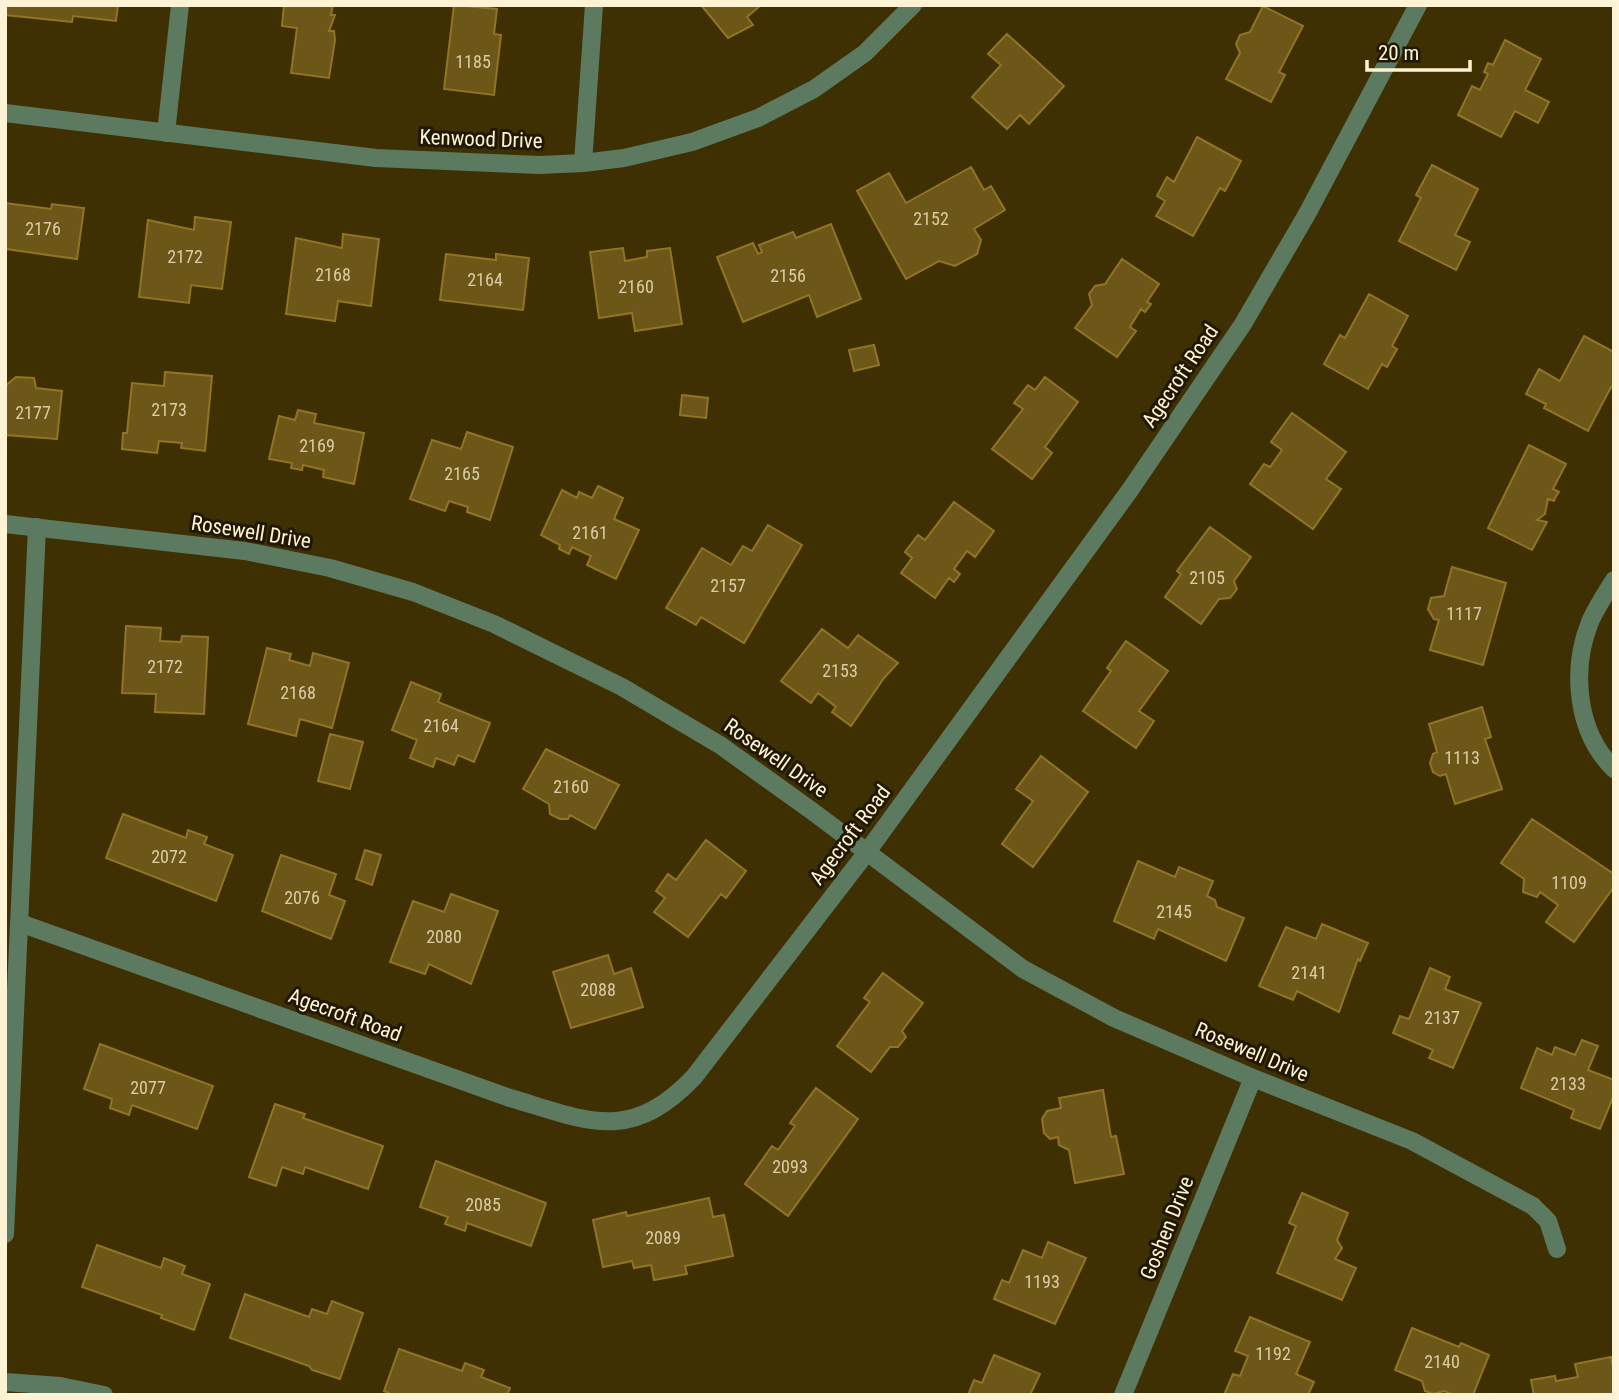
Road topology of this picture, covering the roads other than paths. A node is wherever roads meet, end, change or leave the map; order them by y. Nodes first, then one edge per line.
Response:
1 (180, 5) edge
2 (594, 5) edge
3 (913, 5) edge
4 (1418, 5) edge
5 (5, 113) edge
6 (166, 133) junction
7 (583, 163) junction
8 (5, 524) edge
9 (37, 527) junction
10 (1614, 580) edge
11 (1614, 769) edge
12 (867, 852) junction
13 (20, 923) junction
14 (1252, 1078) junction
15 (5, 1234) edge
16 (1557, 1249) dead end
17 (5, 1382) edge
18 (104, 1395) edge
19 (1124, 1395) edge

1 - 6 street
2 - 7 street
3 - 7 street, Kenwood Drive
4 - 12 street, Agecroft Road
5 - 6 street, Kenwood Drive
6 - 7 street, Kenwood Drive
8 - 9 street, Rosewell Drive
9 - 12 street, Rosewell Drive
9 - 13 street
10 - 11 street
12 - 13 street, Agecroft Road
12 - 14 street, Rosewell Drive
13 - 15 street
14 - 16 street, Rosewell Drive
14 - 19 street, Goshen Drive
17 - 18 street

